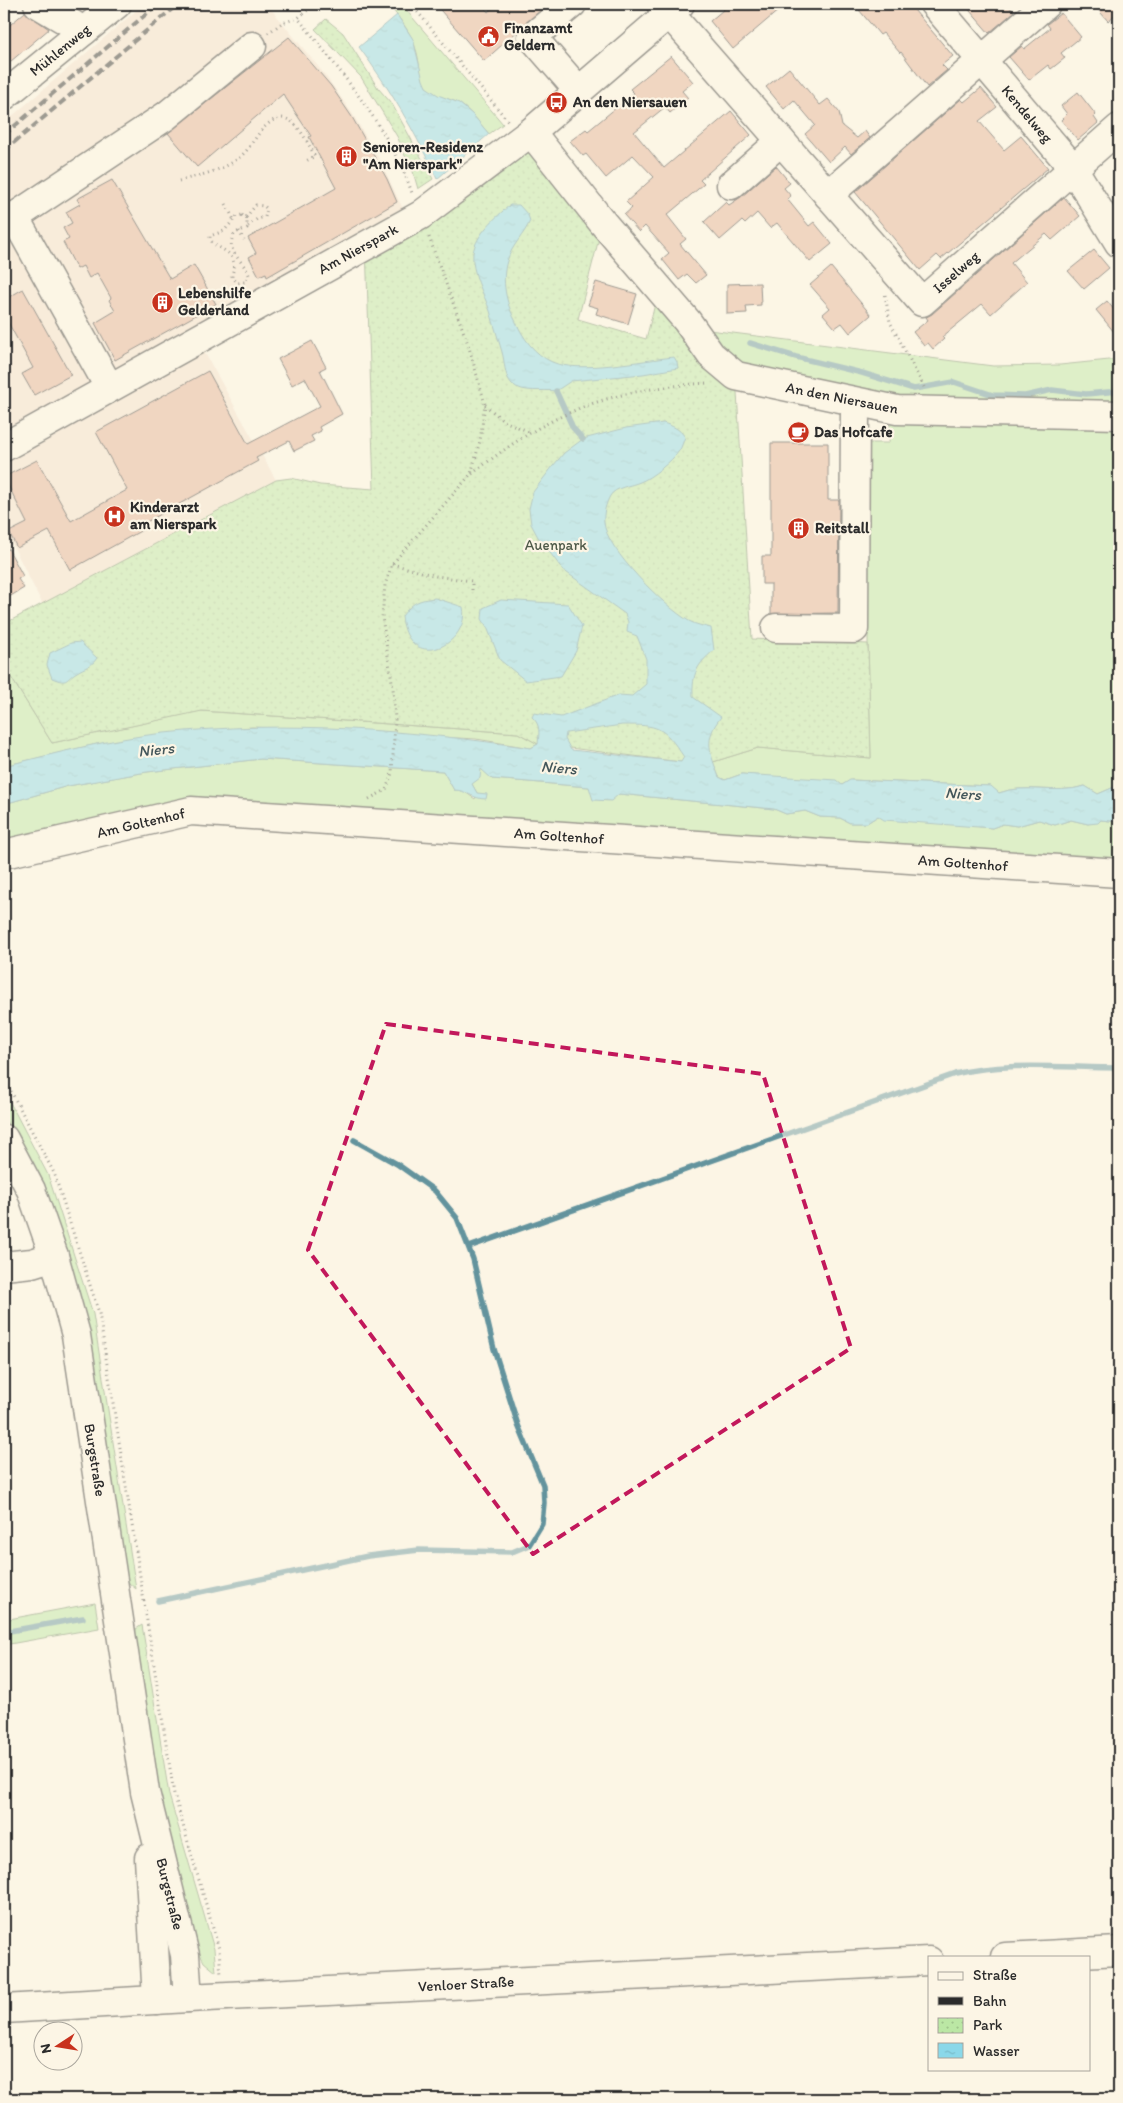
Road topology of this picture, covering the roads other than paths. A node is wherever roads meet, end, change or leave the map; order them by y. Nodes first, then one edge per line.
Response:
1 (38, 4) edge
2 (117, 4) edge
3 (572, 4) edge
4 (934, 4) edge
5 (1046, 4) edge
6 (670, 7) edge
7 (84, 31) junction
8 (252, 46) road end
9 (982, 60) junction
10 (578, 91) junction
11 (4, 96) edge
12 (1119, 128) edge
13 (527, 135) junction
14 (781, 141) junction
15 (1073, 168) junction
16 (730, 186) dead end
17 (828, 195) junction
18 (9, 221) edge
19 (1119, 243) edge
20 (109, 387) junction
21 (855, 402) junction
22 (1119, 415) edge
23 (4, 447) edge
24 (776, 628) dead end
25 (4, 854) edge
26 (1119, 873) edge
27 (4, 1139) edge
28 (54, 1256) junction
29 (4, 1266) edge
30 (145, 1792) junction
31 (1119, 1951) edge
32 (1024, 1956) edge
33 (928, 1961) edge
34 (188, 1998) junction
35 (157, 2000) junction
36 (4, 2009) edge

1 - 7 street
2 - 7 street, Mühlenweg
3 - 10 street
4 - 9 street, Kendelweg
5 - 9 street
6 - 10 street, Am Nierspark
6 - 14 street, Isselweg
7 - 11 street, Mühlenweg
8 - 18 street
9 - 15 street, Kendelweg
9 - 17 street
10 - 13 street, Am Nierspark
12 - 15 street
13 - 20 street, Am Nierspark
13 - 21 street, An den Niersauen
14 - 16 street
14 - 17 street, Isselweg
15 - 17 street, Isselweg
15 - 19 street, Kendelweg
18 - 20 street
20 - 23 street, Am Nierspark
21 - 22 street, An den Niersauen
21 - 24 street
25 - 26 street, Am Goltenhof
27 - 28 street, Burgstraße
28 - 29 street
28 - 30 street, Burgstraße
30 - 34 street, Burgstraße
30 - 35 street, Burgstraße
31 - 32 street
33 - 34 street, Venloer Straße
34 - 35 street, Venloer Straße
35 - 36 street, Venloer Straße

